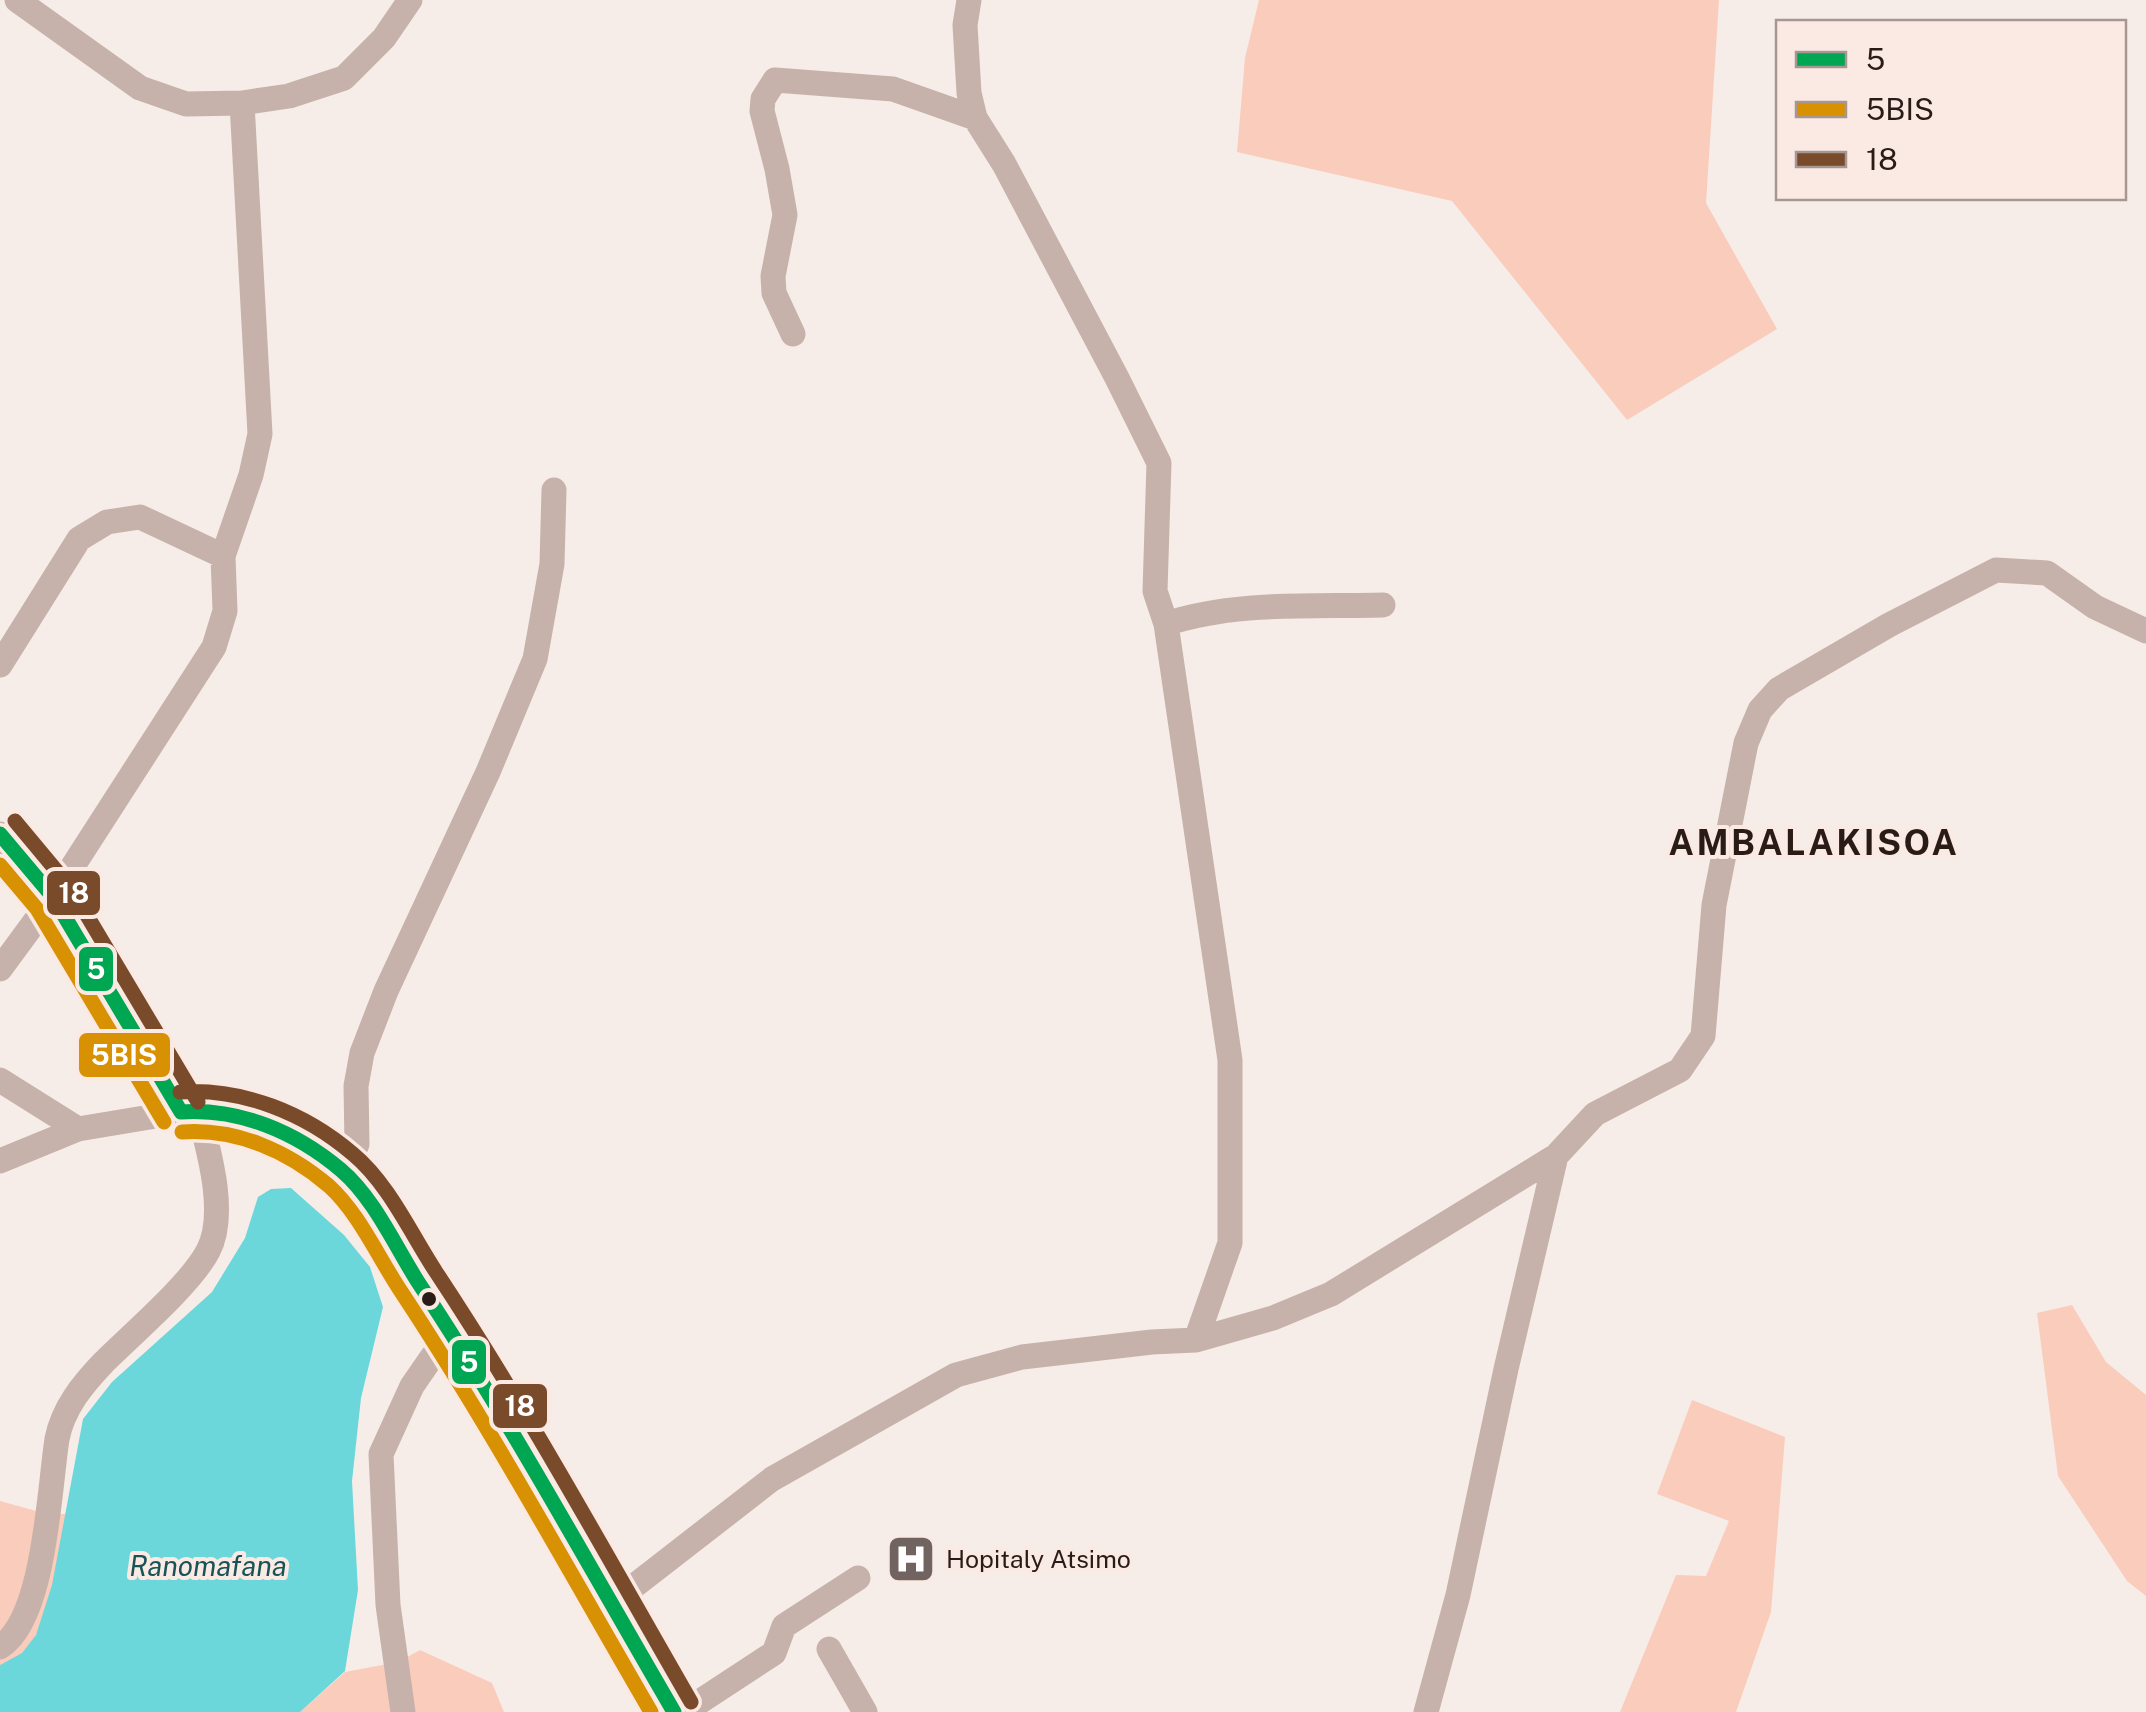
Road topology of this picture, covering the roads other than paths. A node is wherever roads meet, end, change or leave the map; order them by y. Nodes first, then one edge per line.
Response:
1 (17, 0) edge
2 (410, 0) edge
3 (969, 0) edge
4 (242, 103) junction
5 (975, 118) junction
6 (792, 334) dead end
7 (554, 490) dead end
8 (223, 556) junction
9 (1383, 605) dead end
10 (1166, 624) junction
11 (2146, 630) edge
12 (0, 665) edge
13 (0, 834) edge
14 (52, 897) junction
15 (0, 968) edge
16 (0, 1080) edge
17 (190, 1110) junction
18 (78, 1130) junction
19 (1556, 1156) junction
20 (0, 1161) edge
21 (344, 1172) junction
22 (457, 1339) junction
23 (1196, 1340) junction
24 (858, 1578) dead end
25 (611, 1604) junction
26 (0, 1647) edge
27 (829, 1649) dead end
28 (403, 1712) edge
29 (674, 1712) edge
30 (684, 1712) edge
31 (866, 1712) edge
32 (1426, 1712) edge

1 - 4 street
2 - 4 street
3 - 5 street
4 - 8 street
5 - 6 street
5 - 10 street
7 - 21 street
8 - 12 street
8 - 14 street
9 - 10 street
10 - 23 street
11 - 19 street
13 - 14 street
14 - 15 street
14 - 17 street
16 - 18 street
17 - 18 street
17 - 21 street
17 - 26 street
18 - 20 street
19 - 23 street
19 - 32 street
21 - 22 street
22 - 25 street
22 - 28 street
23 - 25 street
24 - 30 street
25 - 29 street
27 - 31 street

